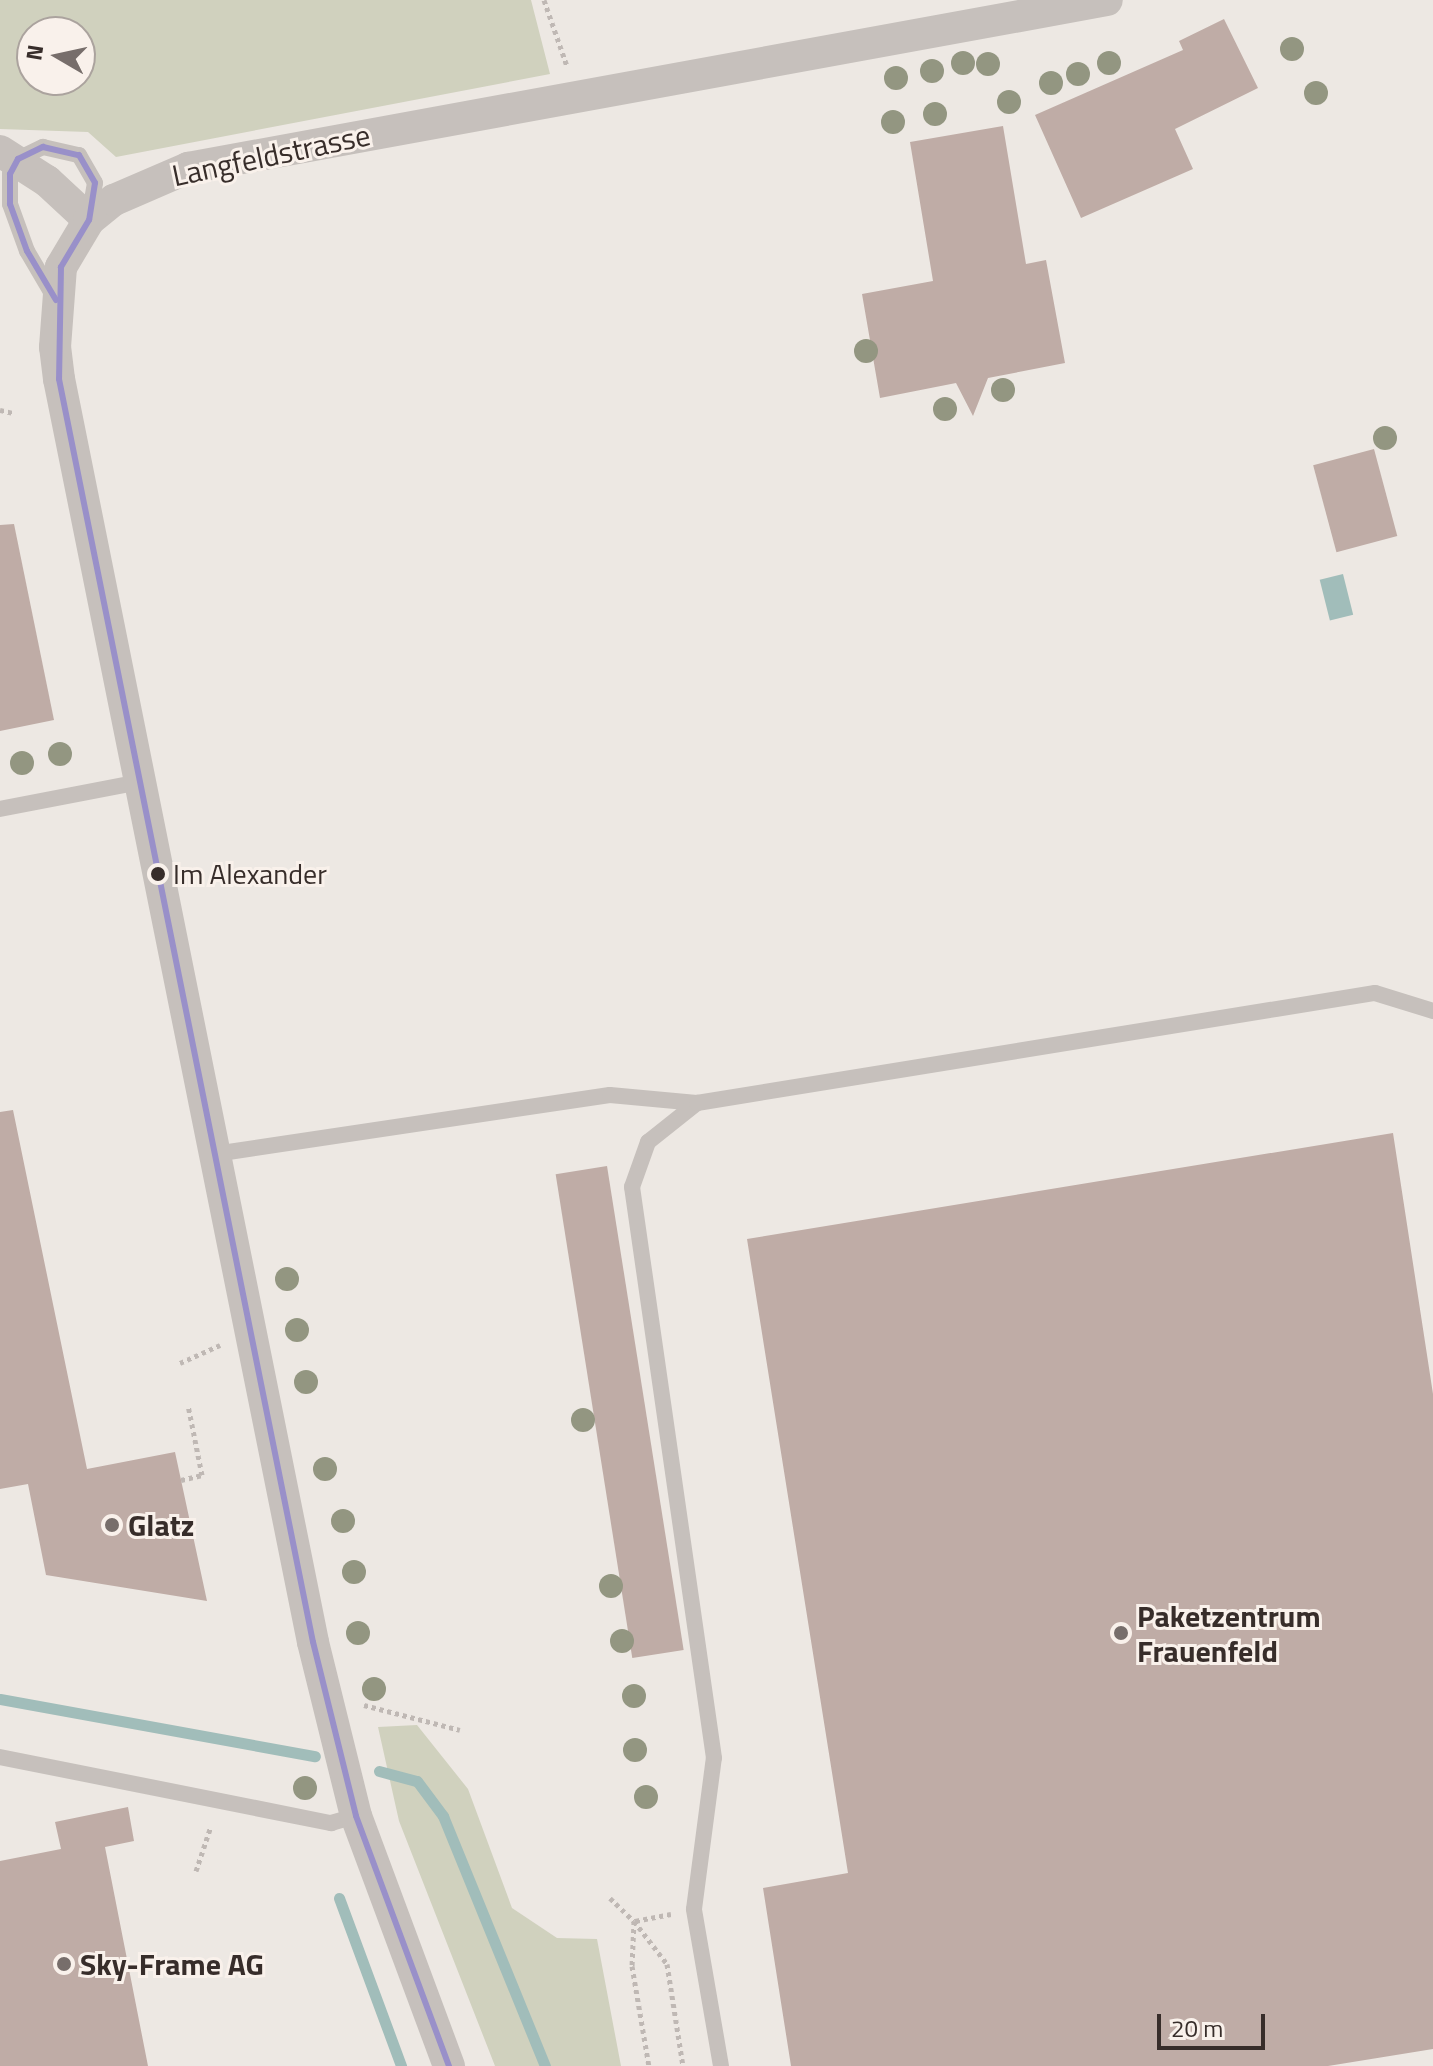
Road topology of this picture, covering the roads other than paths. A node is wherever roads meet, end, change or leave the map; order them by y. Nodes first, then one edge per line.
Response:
1 (1107, 0) edge
2 (9, 155) edge
3 (89, 220) junction
4 (56, 300) junction
5 (140, 782) junction
6 (0, 809) edge
7 (1433, 1011) edge
8 (697, 1103) junction
9 (215, 1154) junction
10 (0, 1757) edge
11 (356, 1816) junction
12 (449, 2066) edge
13 (721, 2066) edge

1 - 3 street, Langfeldstrasse
2 - 3 street
2 - 4 lane
3 - 4 street, Langfeldstrasse
4 - 5 street, Langfeldstrasse
5 - 6 lane
5 - 9 street, Langfeldstrasse
7 - 8 lane
8 - 9 lane
8 - 13 lane
9 - 11 street, Langfeldstrasse
10 - 11 lane
11 - 12 street, Langfeldstrasse

